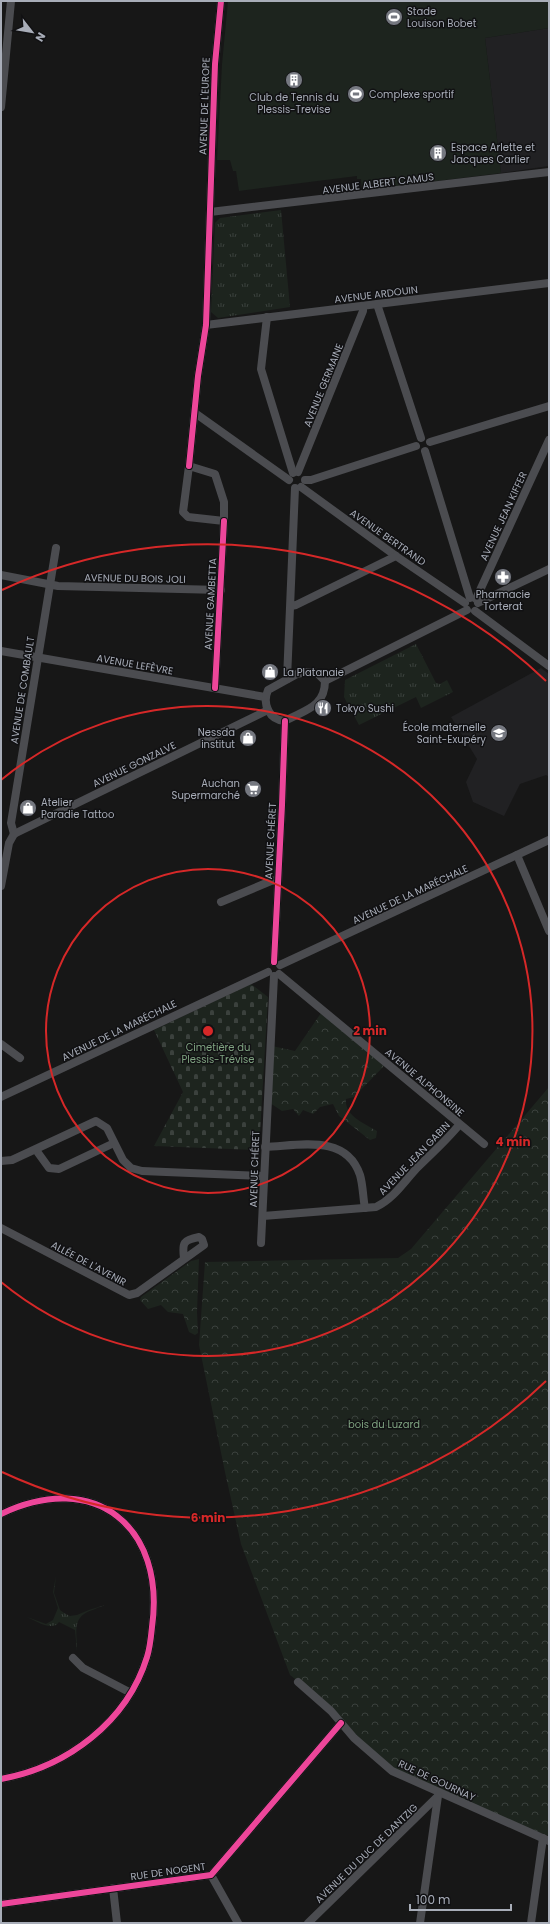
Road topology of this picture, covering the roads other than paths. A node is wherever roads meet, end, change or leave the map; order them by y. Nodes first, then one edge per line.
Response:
1 (11, 1) edge
2 (221, 1) edge
3 (1, 107) edge
4 (549, 172) edge
5 (210, 212) junction
6 (549, 283) edge
7 (377, 304) junction
8 (363, 306) junction
9 (267, 318) junction
10 (206, 325) junction
11 (549, 406) edge
12 (195, 413) junction
13 (421, 438) junction
14 (549, 440) edge
15 (430, 442) junction
16 (416, 446) junction
17 (425, 452) junction
18 (189, 466) junction
19 (294, 475) junction
20 (300, 485) junction
21 (224, 521) junction
22 (56, 548) dead end
23 (396, 556) junction
24 (549, 569) edge
25 (1, 575) edge
26 (50, 586) junction
27 (221, 590) junction
28 (472, 604) junction
29 (291, 606) junction
30 (1, 652) edge
31 (38, 658) junction
32 (549, 666) edge
33 (287, 680) junction
34 (325, 681) junction
35 (216, 688) junction
36 (265, 696) junction
37 (268, 710) junction
38 (284, 721) junction
39 (9, 840) edge
40 (549, 840) edge
41 (517, 855) junction
42 (278, 880) junction
43 (1, 886) edge
44 (221, 902) dead end
45 (549, 931) edge
46 (277, 964) junction
47 (274, 974) junction
48 (1, 1044) edge
49 (20, 1058) dead end
50 (1, 1097) edge
51 (459, 1125) junction
52 (114, 1143) junction
53 (484, 1144) dead end
54 (265, 1147) junction
55 (36, 1150) junction
56 (1, 1161) edge
57 (263, 1176) junction
58 (365, 1208) junction
59 (263, 1216) junction
60 (1, 1228) edge
61 (261, 1243) dead end
62 (184, 1258) dead end
63 (1, 1514) edge
64 (73, 1658) dead end
65 (298, 1682) dead end
66 (130, 1694) junction
67 (341, 1723) junction
68 (1, 1779) edge
69 (438, 1795) junction
70 (546, 1839) edge
71 (212, 1876) junction
72 (114, 1888) junction
73 (1, 1904) edge
74 (117, 1923) edge
75 (238, 1923) edge
76 (308, 1923) edge
77 (420, 1923) edge
78 (531, 1923) edge

1 - 3 street
2 - 5 street, AVENUE DE L'EUROPE
4 - 5 street, AVENUE ALBERT CAMUS
5 - 10 street, AVENUE DE L'EUROPE
6 - 7 street, AVENUE ARDOUIN
7 - 8 street, AVENUE ARDOUIN
7 - 13 street
8 - 9 street, AVENUE ARDOUIN
8 - 19 street, AVENUE GERMAINE
9 - 10 street, AVENUE ARDOUIN
9 - 19 street
10 - 12 street
11 - 15 street
12 - 18 street
12 - 19 street
13 - 15 street
13 - 16 street
14 - 28 street, AVENUE JEAN KIFFER
15 - 17 street
16 - 17 street
16 - 20 street
17 - 28 street
18 - 21 street, AVENUE GAMBETTA
18 - 21 street
19 - 20 street
19 - 20 street
20 - 23 street, AVENUE BERTRAND
20 - 29 street
21 - 27 street, AVENUE GAMBETTA
22 - 26 street, AVENUE DE COMBAULT
23 - 28 street, AVENUE BERTRAND
23 - 29 street
24 - 28 street
25 - 26 street, AVENUE DU BOIS JOLI
26 - 27 street, AVENUE DU BOIS JOLI
26 - 31 street, AVENUE DE COMBAULT
27 - 35 street, AVENUE GAMBETTA
28 - 32 street, AVENUE BERTRAND
28 - 34 street
29 - 33 street
30 - 31 street, AVENUE LEFÈVRE
31 - 35 street, AVENUE LEFÈVRE
31 - 39 street, AVENUE DE COMBAULT
33 - 34 street
33 - 36 street
34 - 38 street
35 - 36 street, AVENUE LEFÈVRE
36 - 37 street
37 - 38 street
37 - 39 street, AVENUE GONZALVE
38 - 42 street, AVENUE CHÉRET
39 - 43 street, AVENUE DE COMBAULT
40 - 41 street, AVENUE DE LA MARÉCHALE
41 - 45 street
41 - 46 street, AVENUE DE LA MARÉCHALE
42 - 44 street
42 - 46 street, AVENUE CHÉRET
46 - 47 street, AVENUE CHÉRET
46 - 47 street
47 - 50 street, AVENUE DE LA MARÉCHALE
47 - 51 street, AVENUE ALPHONSINE
47 - 54 street, AVENUE CHÉRET
48 - 49 street
51 - 53 street, AVENUE ALPHONSINE
51 - 58 street, AVENUE JEAN GABIN
52 - 55 street
52 - 55 street
52 - 57 street
54 - 57 street, AVENUE CHÉRET
54 - 58 street
55 - 56 street
57 - 59 street, AVENUE CHÉRET
58 - 59 street, AVENUE JEAN GABIN
59 - 61 street, AVENUE CHÉRET
60 - 62 street, ALLÉE DE L'AVENIR
63 - 66 street
64 - 66 street
65 - 67 street, RUE DE GOURNAY
66 - 68 street
67 - 69 street, RUE DE GOURNAY
67 - 71 street, RUE DE NOGENT
69 - 70 street, RUE DE GOURNAY
69 - 76 street, AVENUE DU DUC DE DANTZIG
69 - 77 street
70 - 78 street
71 - 72 street, RUE DE NOGENT
71 - 75 street
72 - 73 street, RUE DE NOGENT
72 - 74 street

